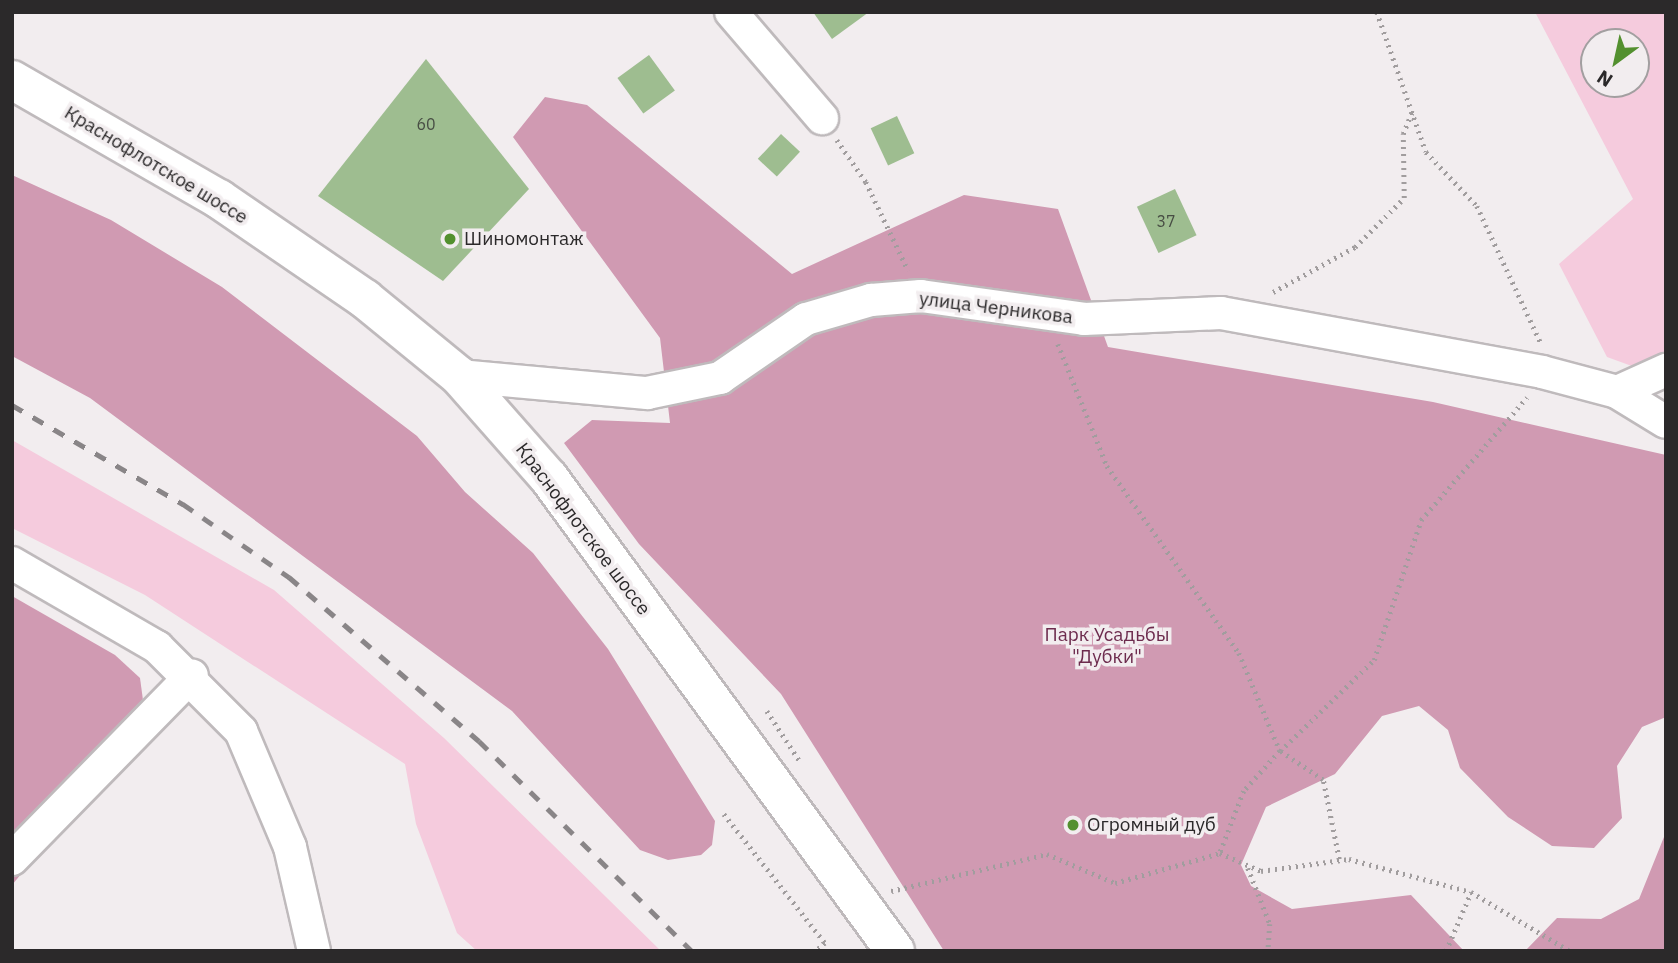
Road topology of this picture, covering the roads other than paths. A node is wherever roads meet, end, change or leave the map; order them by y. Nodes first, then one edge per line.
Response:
1 (731, 12) edge
2 (12, 80) edge
3 (822, 118) road end
4 (1666, 370) edge
5 (459, 376) junction
6 (1617, 392) junction
7 (1666, 422) edge
8 (12, 563) edge
9 (191, 675) junction
10 (12, 859) edge
11 (314, 951) edge
12 (895, 951) edge

1 - 3 street
2 - 5 main road, Краснофлотское шоссе
4 - 6 street
5 - 6 street, улица Черникова
5 - 12 main road, Краснофлотское шоссе
6 - 7 street, улица Черникова
8 - 9 street
9 - 10 street
9 - 11 street

